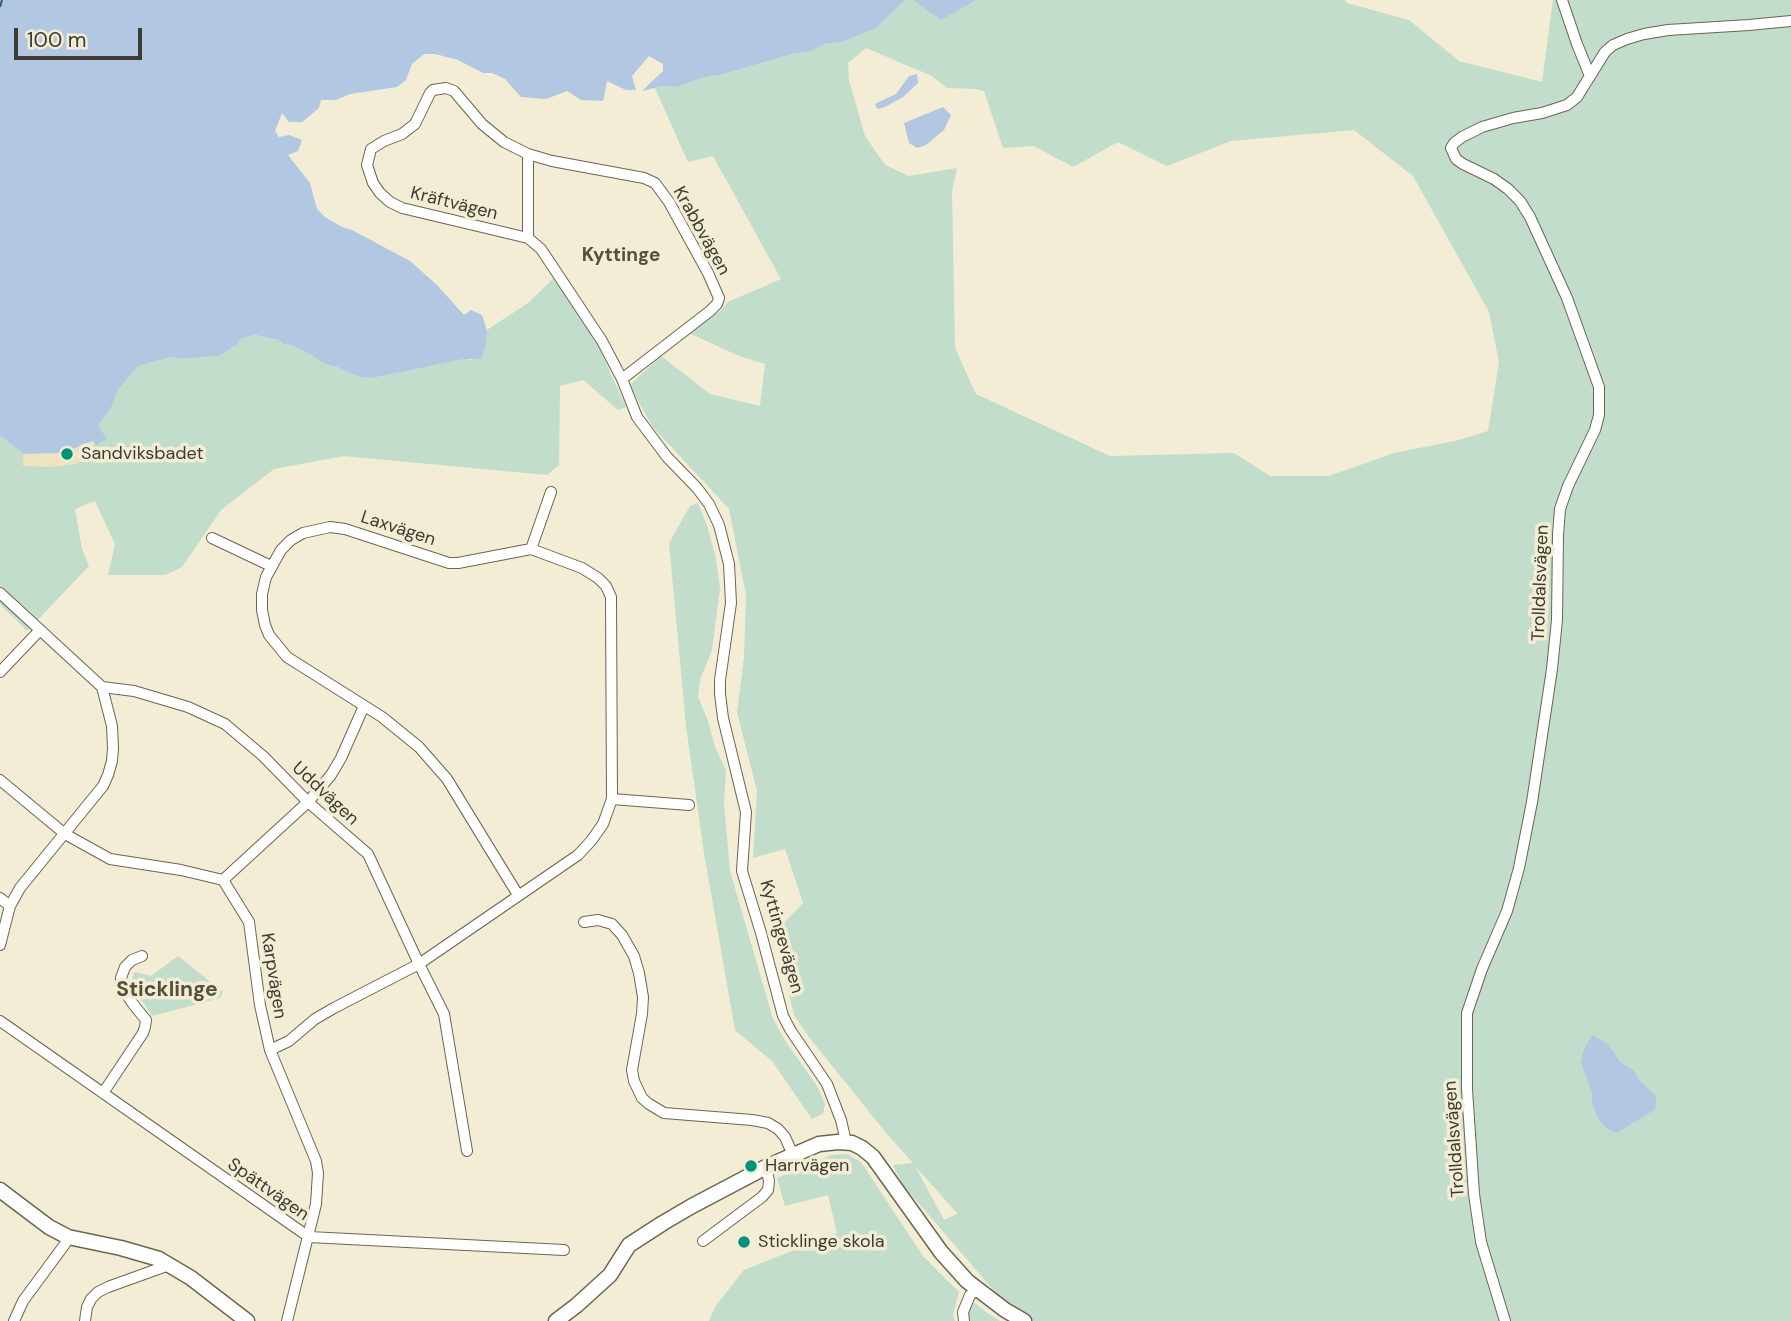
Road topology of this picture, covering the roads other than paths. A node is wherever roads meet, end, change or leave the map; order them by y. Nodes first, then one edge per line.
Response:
1 (1562, 0) edge
2 (1791, 21) edge
3 (1590, 76) junction
4 (528, 154) junction
5 (528, 238) junction
6 (622, 379) junction
7 (551, 492) dead end
8 (212, 538) dead end
9 (531, 549) junction
10 (271, 566) junction
11 (0, 593) edge
12 (40, 630) junction
13 (0, 671) edge
14 (102, 687) junction
15 (363, 706) junction
16 (0, 780) edge
17 (612, 799) junction
18 (308, 802) junction
19 (689, 805) dead end
20 (65, 834) junction
21 (223, 880) junction
22 (518, 895) junction
23 (0, 898) edge
24 (9, 906) junction
25 (584, 922) dead end
26 (0, 945) edge
27 (142, 956) dead end
28 (419, 964) junction
29 (0, 1021) edge
30 (270, 1050) junction
31 (103, 1093) junction
32 (846, 1142) junction
33 (467, 1151) dead end
34 (793, 1155) junction
35 (766, 1167) junction
36 (0, 1190) edge
37 (68, 1237) junction
38 (309, 1237) junction
39 (703, 1241) dead end
40 (564, 1250) dead end
41 (169, 1265) junction
42 (977, 1290) junction
43 (14, 1321) edge
44 (85, 1321) edge
45 (247, 1321) edge
46 (287, 1321) edge
47 (556, 1321) edge
48 (964, 1321) edge
49 (1024, 1321) edge
50 (1504, 1321) edge

1 - 3 street
2 - 3 street, Trolldalsvägen
3 - 50 street, Trolldalsvägen
4 - 5 street
4 - 5 street, Kräftvägen
4 - 6 street, Krabbvägen
5 - 6 street
6 - 32 street, Kyttingevägen
7 - 9 street
8 - 10 street
9 - 10 street, Laxvägen
9 - 17 street
10 - 15 street, Laxvägen
11 - 12 street
12 - 13 street
12 - 14 street
14 - 18 street, Uddvägen
14 - 20 street
15 - 18 street
15 - 22 street, Laxvägen
16 - 20 street
17 - 19 street
17 - 22 street
18 - 21 street
18 - 28 street, Uddvägen
20 - 21 street
20 - 24 street
21 - 30 street, Karpvägen
22 - 28 street
23 - 24 street
24 - 26 street
25 - 34 street
27 - 31 street
28 - 30 street
28 - 33 street, Uddvägen
29 - 31 street, Spättvägen
30 - 38 street, Karpvägen
31 - 38 street, Spättvägen
32 - 34 street
32 - 42 street
34 - 35 street
35 - 39 street
35 - 47 street
36 - 37 street
37 - 41 street
37 - 43 street
38 - 40 street, Spättvägen
38 - 46 street, Karpvägen
41 - 44 street
41 - 45 street
42 - 48 street
42 - 49 street

